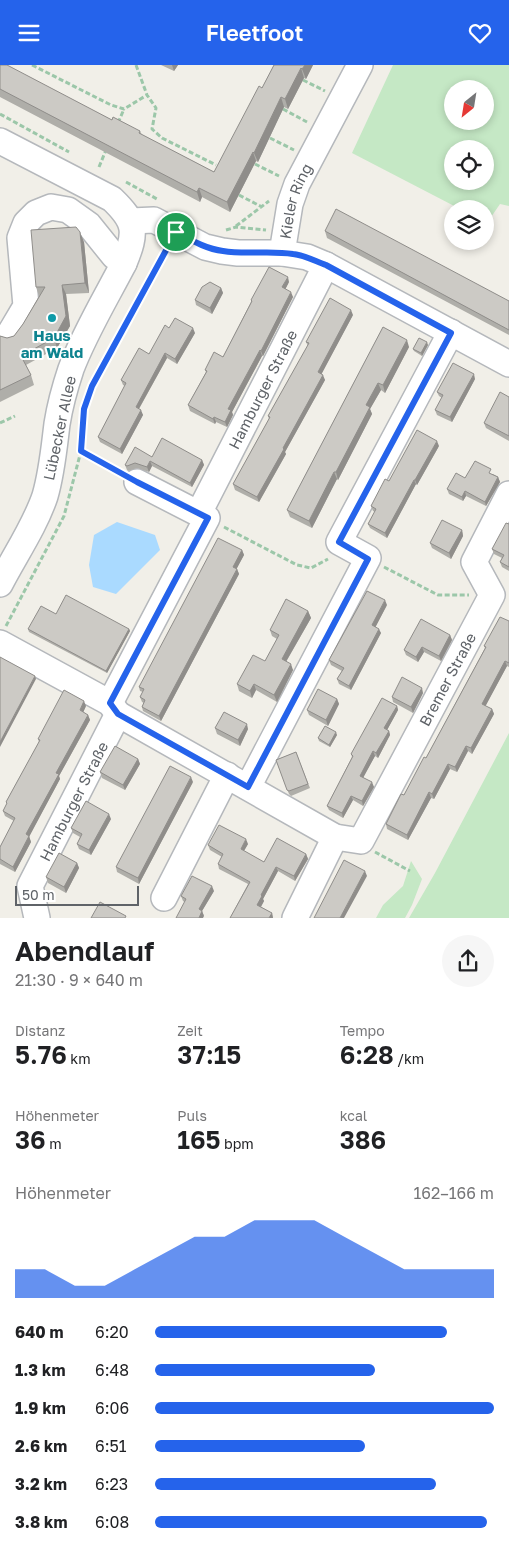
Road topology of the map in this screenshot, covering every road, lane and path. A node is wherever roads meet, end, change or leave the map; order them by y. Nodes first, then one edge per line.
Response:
1 (32, 65) edge
2 (136, 65) edge
3 (360, 65) edge
4 (303, 80) edge
5 (328, 93) dead end
6 (147, 95) junction
7 (124, 109) junction
8 (283, 109) edge
9 (0, 115) edge
10 (311, 125) dead end
11 (117, 126) edge
12 (270, 138) edge
13 (0, 141) edge
14 (110, 143) edge
15 (297, 151) dead end
16 (74, 154) dead end
17 (255, 164) edge
18 (216, 165) edge
19 (107, 172) dead end
20 (283, 178) dead end
21 (123, 181) dead end
22 (239, 195) edge
23 (164, 203) dead end
24 (262, 207) dead end
25 (131, 221) junction
26 (223, 231) dead end
27 (176, 232) junction
28 (283, 242) junction
29 (124, 263) junction
30 (326, 265) junction
31 (10, 333) dead end
32 (451, 333) junction
33 (509, 363) edge
34 (15, 416) dead end
35 (0, 423) edge
36 (137, 482) joint
37 (509, 494) edge
38 (203, 516) junction
39 (339, 542) junction
40 (368, 559) junction
41 (0, 584) edge
42 (492, 595) junction
43 (0, 643) edge
44 (114, 709) junction
45 (226, 775) junction
46 (248, 787) junction
47 (336, 837) junction
48 (361, 841) junction
49 (410, 871) dead end
50 (164, 898) dead end
51 (37, 918) edge
52 (295, 918) edge

1 - 7 path
2 - 6 path
3 - 28 street, Kieler Ring
4 - 5 path
6 - 7 path
6 - 18 path
7 - 11 path
8 - 10 path
9 - 16 path
12 - 15 path
13 - 25 street
14 - 19 path
17 - 20 path
21 - 23 path
22 - 24 path
25 - 27 street, Kieler Ring
25 - 29 street, Lübecker Allee
26 - 28 path
27 - 28 street, Kieler Ring
27 - 36 path
28 - 30 street
29 - 31 street
29 - 41 street, Lübecker Allee
30 - 32 street
30 - 38 street, Hamburger Straße
32 - 33 street
32 - 39 street
34 - 35 path
36 - 38 street
37 - 42 street
38 - 39 path
38 - 44 street, Hamburger Straße
39 - 40 street
40 - 42 path
40 - 46 street
42 - 48 street, Bremer Straße
43 - 44 street
44 - 45 street
44 - 51 street, Hamburger Straße
45 - 46 street
45 - 50 street
46 - 47 street
47 - 48 street
47 - 52 street
48 - 49 path

